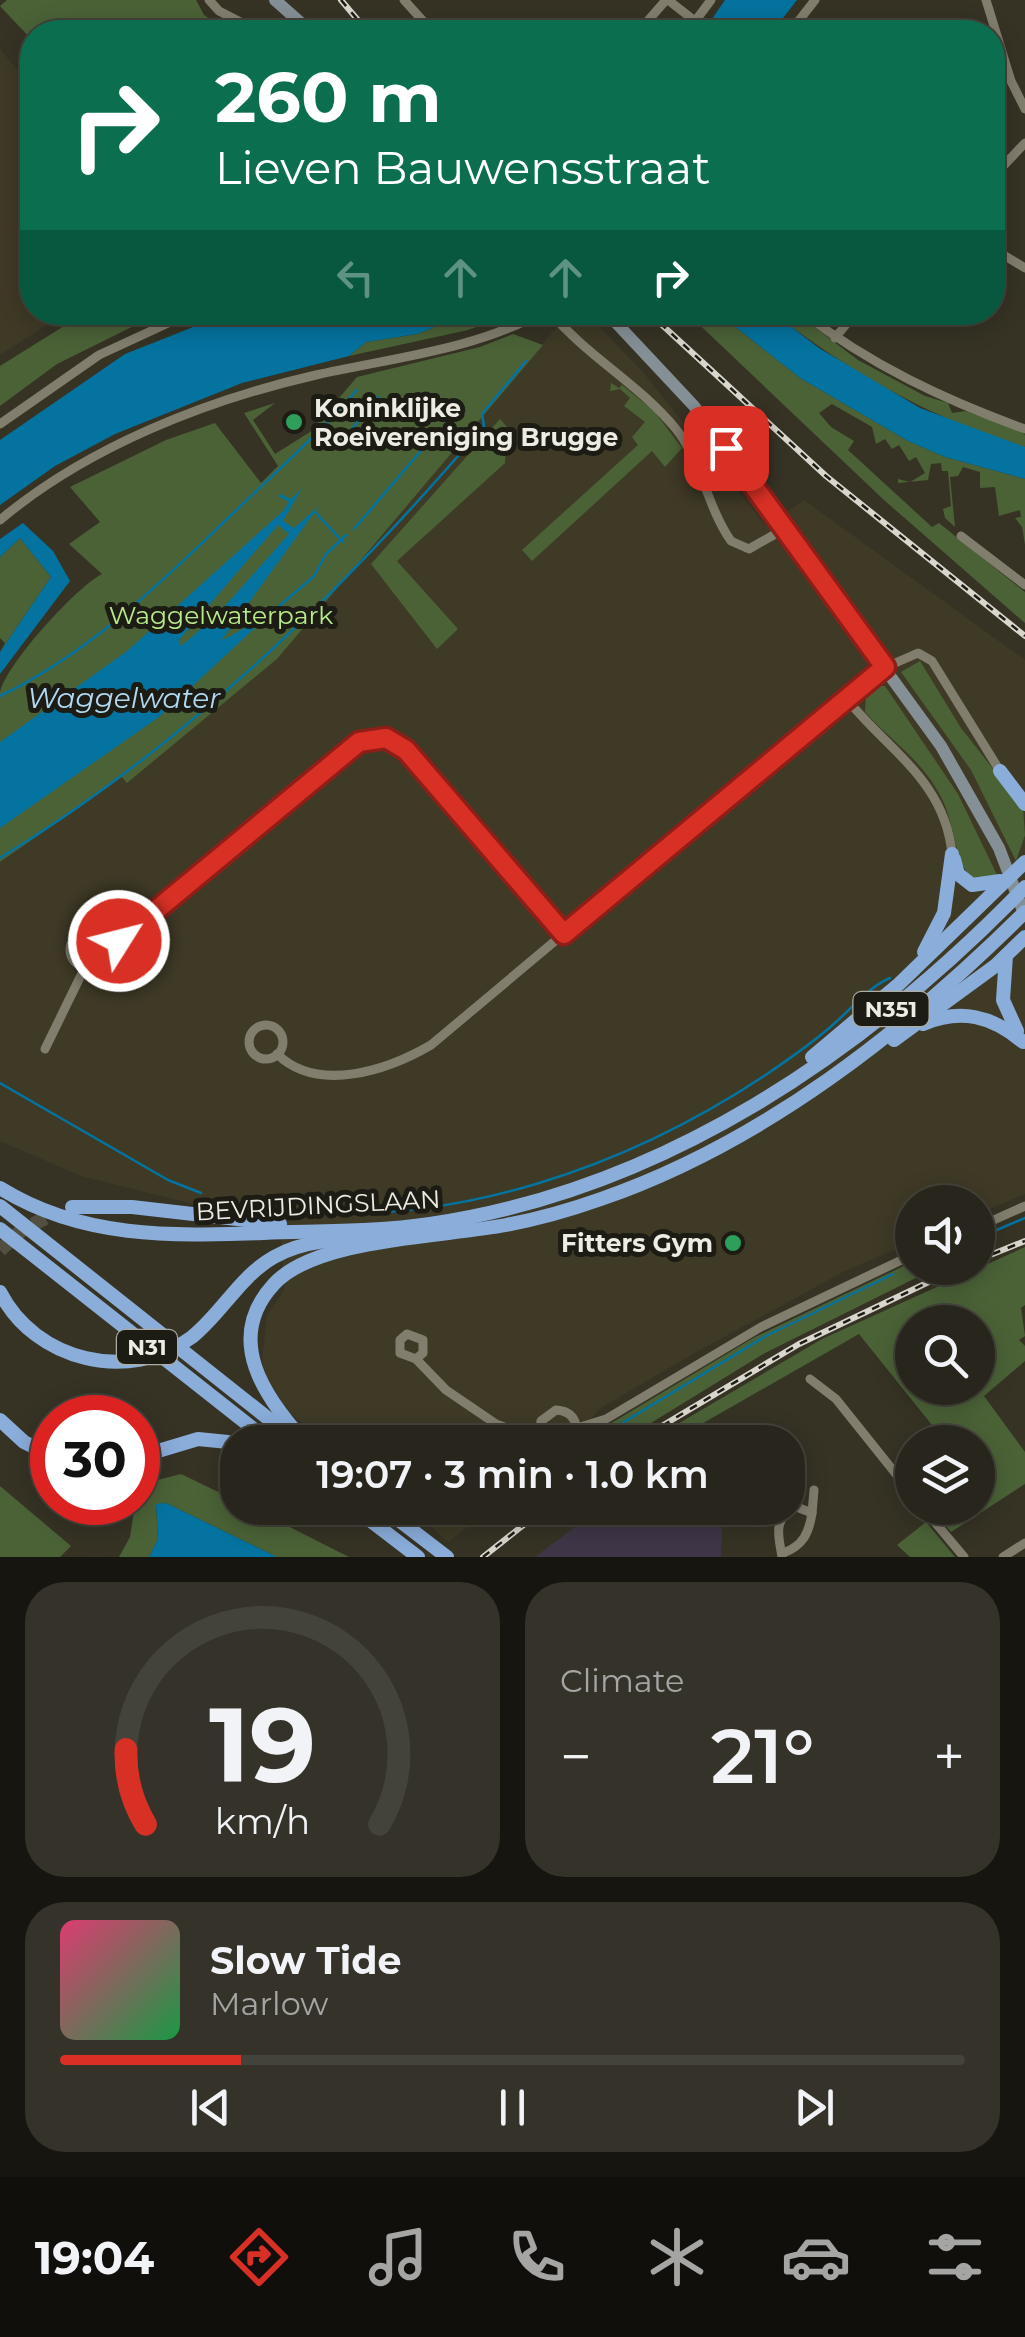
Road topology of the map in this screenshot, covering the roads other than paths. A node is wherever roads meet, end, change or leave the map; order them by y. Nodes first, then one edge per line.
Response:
1 (209, 0) edge
2 (276, 0) edge
3 (404, 0) edge
4 (667, 0) edge
5 (815, 0) edge
6 (237, 20) edge
7 (298, 20) edge
8 (422, 20) edge
9 (649, 20) edge
10 (692, 20) edge
11 (799, 20) edge
12 (1005, 62) edge
13 (1025, 109) edge
14 (1025, 144) edge
15 (1005, 165) edge
16 (164, 325) edge
17 (515, 325) edge
18 (560, 325) edge
19 (618, 325) edge
20 (818, 325) edge
21 (846, 325) edge
22 (835, 338) junction
23 (0, 424) edge
24 (1025, 429) edge
25 (0, 520) edge
26 (784, 529) junction
27 (961, 536) dead end
28 (1025, 586) edge
29 (885, 667) junction
30 (845, 698) junction
31 (1000, 771) junction
32 (1025, 785) edge
33 (1025, 804) edge
34 (1025, 849) edge
35 (952, 854) junction
36 (1016, 871) edge
37 (1025, 887) edge
38 (1025, 914) edge
39 (564, 934) junction
40 (1025, 937) edge
41 (104, 947) junction
42 (1006, 956) junction
43 (84, 967) junction
44 (884, 997) junction
45 (904, 1032) junction
46 (1024, 1043) edge
47 (45, 1049) dead end
48 (277, 1054) dead end
49 (842, 1069) junction
50 (742, 1114) junction
51 (0, 1188) edge
52 (0, 1206) edge
53 (1025, 1206) edge
54 (72, 1208) tunnel mouth
55 (995, 1219) edge
56 (359, 1227) junction
57 (0, 1229) edge
58 (401, 1240) junction
59 (895, 1262) edge
60 (0, 1292) edge
61 (416, 1359) dead end
62 (810, 1379) dead end
63 (0, 1420) edge
64 (248, 1425) edge
65 (280, 1425) edge
66 (289, 1425) edge
67 (499, 1425) edge
68 (542, 1425) edge
69 (576, 1425) edge
70 (587, 1425) edge
71 (220, 1441) edge
72 (30, 1445) edge
73 (160, 1450) edge
74 (895, 1473) edge
75 (814, 1490) dead end
76 (812, 1513) junction
77 (376, 1525) edge
78 (406, 1525) edge
79 (938, 1525) edge
80 (1025, 1544) edge
81 (782, 1555) edge
82 (418, 1557) edge
83 (448, 1557) edge
84 (964, 1557) edge
85 (1003, 1557) edge

1 - 6 street
2 - 7 main road
3 - 8 street
4 - 9 street
4 - 10 street
5 - 11 street
12 - 13 street
14 - 15 street
16 - 23 street
17 - 25 street
18 - 26 street
19 - 26 main road
20 - 22 street
21 - 22 street
22 - 24 street
26 - 29 main road
27 - 28 street
29 - 30 street
29 - 31 street
29 - 38 main road
30 - 35 street
30 - 39 street
31 - 32 highway
31 - 33 highway
34 - 36 highway
35 - 36 highway
35 - 44 highway
36 - 44 highway
37 - 50 highway, BEVRIJDINGSLAAN / N351
38 - 49 highway, BEVRIJDINGSLAAN / N351
39 - 41 street
39 - 48 street
40 - 42 highway
41 - 43 street
41 - 43 street
42 - 45 highway
42 - 46 highway
43 - 47 street
44 - 50 highway
45 - 46 highway
45 - 49 highway
49 - 58 highway, BEVRIJDINGSLAAN / N351
50 - 56 highway, BEVRIJDINGSLAAN / N351
51 - 56 highway, BEVRIJDINGSLAAN / N351
52 - 65 highway, N31
53 - 55 street
54 - 56 highway, N351
57 - 64 highway, N31
58 - 60 highway, N351
58 - 66 highway, N351
59 - 70 street
61 - 67 street
62 - 74 street
63 - 72 highway
68 - 69 street
71 - 73 highway
75 - 76 street
76 - 81 street
76 - 81 street
77 - 82 highway
78 - 83 highway
79 - 84 street
80 - 85 street

